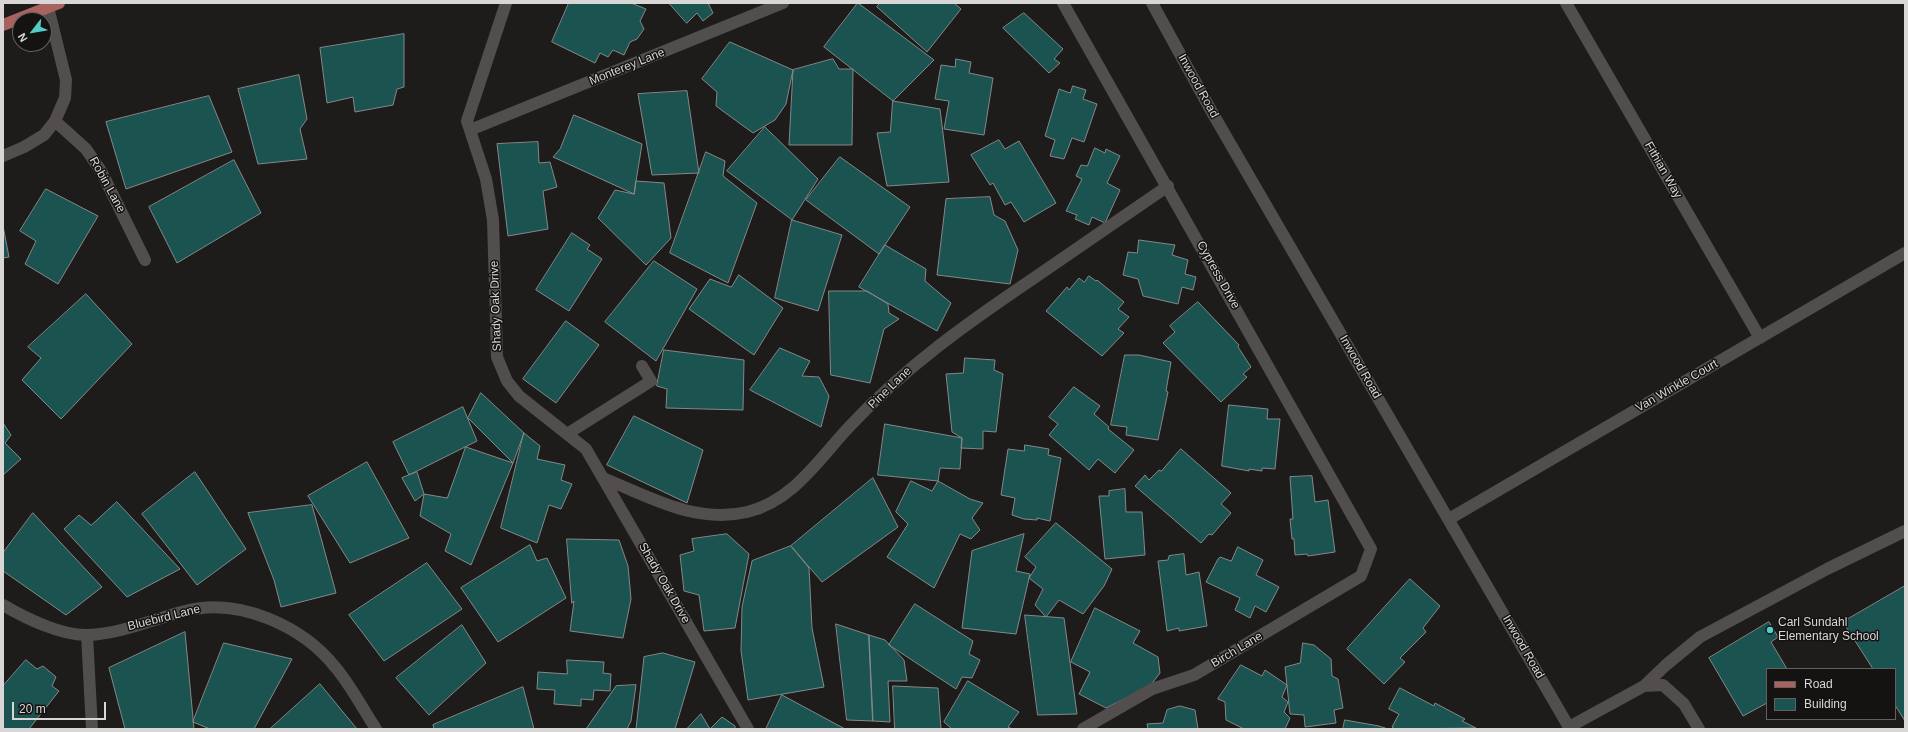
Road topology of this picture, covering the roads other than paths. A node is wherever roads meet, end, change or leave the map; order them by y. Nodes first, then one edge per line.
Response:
1 (506, 3) edge
2 (783, 3) edge
3 (1063, 3) edge
4 (1152, 3) edge
5 (1566, 3) edge
6 (51, 4) edge
7 (3, 25) edge
8 (55, 121) junction
9 (470, 130) junction
10 (3, 156) edge
11 (1168, 186) junction
12 (1905, 253) edge
13 (145, 260) dead end
14 (1760, 338) junction
15 (642, 366) dead end
16 (567, 434) junction
17 (603, 478) junction
18 (1449, 519) junction
19 (1905, 531) edge
20 (1371, 549) joint
21 (3, 605) edge
22 (87, 635) junction
23 (1644, 686) junction
24 (1570, 728) edge
25 (92, 729) edge
26 (376, 729) edge
27 (748, 729) edge
28 (1083, 729) edge
29 (1699, 729) edge

1 - 9 street, Shady Oak Drive
2 - 9 street, Monterey Lane
3 - 11 street, Cypress Drive
4 - 18 street, Inwood Road
5 - 14 street, Fithian Way
6 - 7 main road
6 - 8 street
8 - 10 street
8 - 13 street, Robin Lane
9 - 16 street, Shady Oak Drive
11 - 17 street, Pine Lane
11 - 20 street, Cypress Drive
12 - 14 street, Van Winkle Court
14 - 18 street, Van Winkle Court
15 - 16 street
16 - 17 street, Shady Oak Drive
17 - 27 street, Shady Oak Drive
18 - 24 street, Inwood Road
19 - 23 street
20 - 28 street, Birch Lane
21 - 22 street, Bluebird Lane
22 - 25 street
22 - 26 street, Bluebird Lane
23 - 24 street
23 - 29 street

